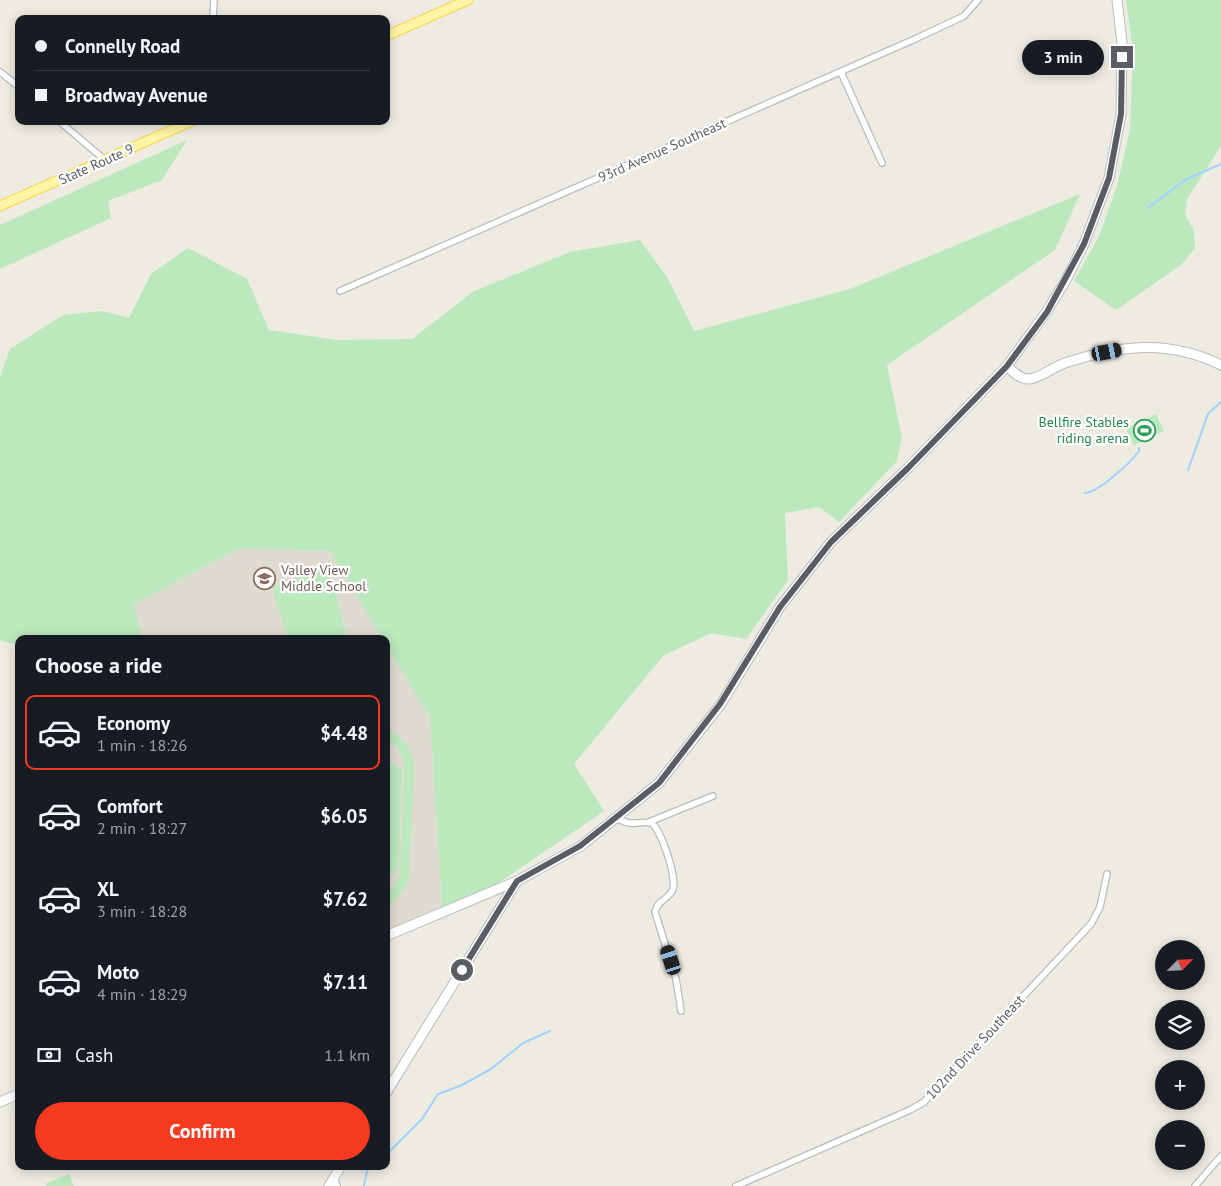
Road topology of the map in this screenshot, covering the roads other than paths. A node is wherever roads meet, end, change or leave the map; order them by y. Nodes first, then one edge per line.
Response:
1 (214, 0) edge
2 (468, 0) edge
3 (978, 0) edge
4 (1117, 0) edge
5 (212, 15) edge
6 (390, 34) edge
7 (0, 72) edge
8 (841, 72) junction
9 (15, 84) edge
10 (64, 125) edge
11 (183, 125) edge
12 (104, 160) junction
13 (882, 164) dead end
14 (0, 206) edge
15 (340, 291) dead end
16 (1221, 365) edge
17 (1007, 366) junction
18 (713, 796) dead end
19 (616, 818) junction
20 (648, 822) junction
21 (1107, 874) dead end
22 (517, 881) junction
23 (390, 934) edge
24 (681, 1011) dead end
25 (390, 1087) edge
26 (15, 1096) edge
27 (0, 1102) edge
28 (1221, 1156) edge
29 (339, 1170) edge
30 (333, 1184) edge
31 (736, 1186) edge
32 (1195, 1186) edge

1 - 5 street
2 - 6 main road
3 - 8 street, 93rd Avenue Southeast
4 - 17 street
7 - 9 street
8 - 13 street
8 - 15 street, 93rd Avenue Southeast
10 - 12 street
11 - 12 main road, State Route 9
12 - 14 main road, State Route 9
16 - 17 street
17 - 19 street
18 - 20 street
19 - 20 street
19 - 22 street
20 - 24 street
21 - 31 street, 102nd Drive Southeast
22 - 23 street
22 - 25 street
26 - 27 street
28 - 32 street
29 - 30 street

